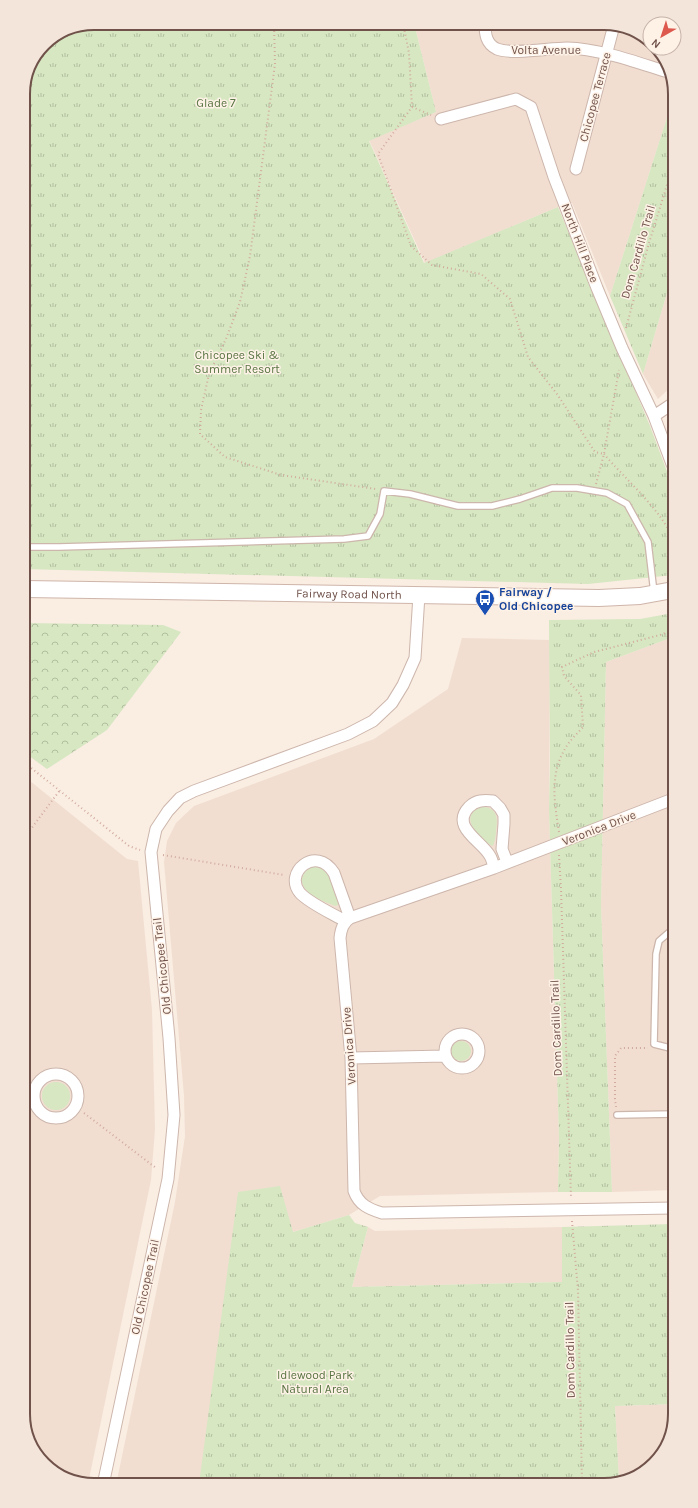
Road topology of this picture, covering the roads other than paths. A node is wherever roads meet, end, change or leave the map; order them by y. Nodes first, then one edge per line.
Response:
1 (485, 30) edge
2 (612, 30) edge
3 (606, 54) junction
4 (664, 71) edge
5 (441, 119) road end
6 (576, 169) dead end
7 (668, 407) edge
8 (654, 416) junction
9 (668, 453) edge
10 (30, 546) edge
11 (30, 589) edge
12 (668, 591) edge
13 (654, 593) junction
14 (419, 595) junction
15 (668, 801) edge
16 (507, 862) junction
17 (494, 868) junction
18 (348, 920) junction
19 (668, 934) edge
20 (668, 1048) edge
21 (445, 1056) dead end
22 (351, 1058) junction
23 (668, 1114) edge
24 (617, 1115) road end
25 (668, 1208) edge
26 (104, 1478) edge

1 - 3 street, Volta Avenue
2 - 3 street, Chicopee Terrace
3 - 4 street, Volta Avenue
3 - 6 street, Chicopee Terrace
5 - 8 street, North Hill Place
7 - 8 street
8 - 9 street, North Hill Place
10 - 13 lane
11 - 14 main road, Fairway Road North
12 - 13 main road, Fairway Road North
13 - 14 main road, Fairway Road North
14 - 26 street, Old Chicopee Trail
15 - 16 street, Veronica Drive
16 - 17 street, Veronica Drive
16 - 17 street
17 - 18 street, Veronica Drive
18 - 18 street
18 - 22 street, Veronica Drive
19 - 20 lane
21 - 22 street
22 - 25 street, Veronica Drive
23 - 24 lane

